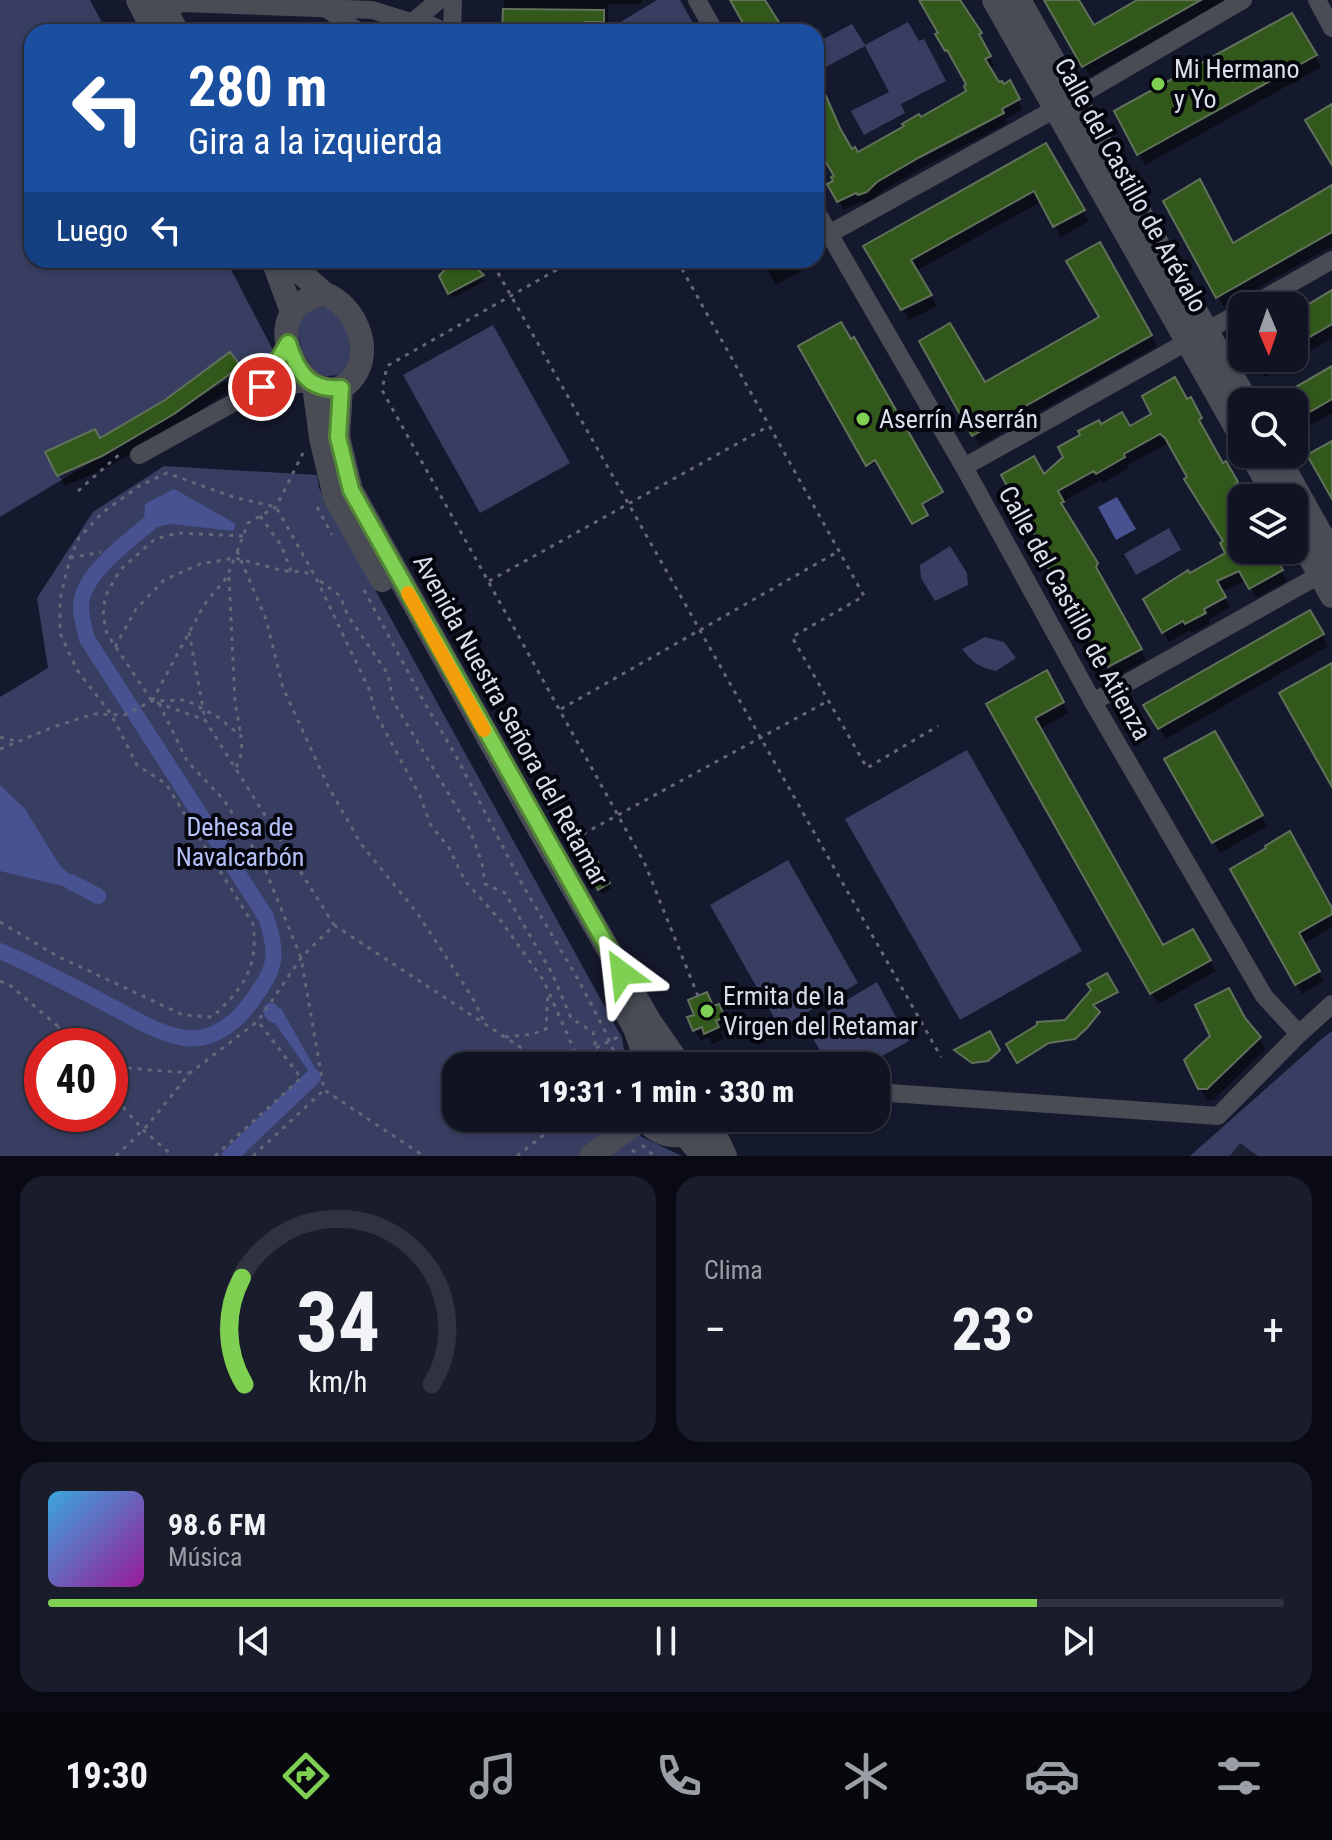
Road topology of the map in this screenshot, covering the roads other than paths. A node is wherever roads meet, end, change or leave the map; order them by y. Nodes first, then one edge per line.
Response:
1 (138, 0) edge
2 (439, 0) edge
3 (453, 0) edge
4 (697, 0) edge
5 (994, 0) edge
6 (1019, 0) edge
7 (1243, 0) edge
8 (1317, 0) edge
9 (163, 5) edge
10 (327, 9) junction
11 (150, 24) edge
12 (173, 24) edge
13 (348, 24) edge
14 (405, 24) edge
15 (408, 24) edge
16 (452, 24) edge
17 (710, 24) edge
18 (1332, 28) edge
19 (1065, 103) junction
20 (824, 225) edge
21 (829, 234) junction
22 (1332, 260) edge
23 (276, 268) edge
24 (299, 268) edge
25 (1276, 292) edge
26 (325, 294) junction
27 (292, 312) junction
28 (1228, 319) edge
29 (1197, 336) junction
30 (288, 343) junction
31 (313, 384) junction
32 (262, 387) junction
33 (341, 388) junction
34 (1236, 388) edge
35 (1228, 406) edge
36 (130, 454) road end
37 (964, 467) junction
38 (1283, 468) edge
39 (1308, 544) edge
40 (1328, 565) edge
41 (1332, 596) edge
42 (1093, 702) junction
43 (1332, 1004) edge
44 (1299, 1034) junction
45 (643, 1052) edge
46 (668, 1052) edge
47 (890, 1093) edge
48 (624, 1132) edge
49 (660, 1132) edge
50 (690, 1132) edge
51 (714, 1132) edge
52 (685, 1135) junction
53 (591, 1156) edge
54 (703, 1156) edge
55 (725, 1156) edge

1 - 11 street
2 - 15 street
3 - 16 street
4 - 17 street
5 - 19 street, Calle del Castillo de Arévalo
6 - 19 street, Calle del Castillo de Arévalo
7 - 19 street
8 - 18 street
9 - 10 street
9 - 12 street
10 - 13 street
10 - 14 street
19 - 21 street
19 - 29 street, Calle del Castillo de Arévalo
20 - 21 street, Calle del Castillo de Atienza
21 - 37 street, Calle del Castillo de Atienza
22 - 25 street
23 - 27 street
24 - 26 street
26 - 27 street
26 - 33 street
27 - 30 street
28 - 29 street
29 - 34 street, Calle del Castillo de Arévalo
29 - 35 street, Calle del Castillo de Arévalo
29 - 37 street
30 - 31 street
30 - 32 street
31 - 32 street
31 - 33 street
31 - 45 street, Avenida Nuestra Señora del Retamar
32 - 36 street
33 - 46 street, Avenida Nuestra Señora del Retamar
37 - 42 street, Calle del Castillo de Atienza
38 - 40 street
39 - 40 street
40 - 41 street
40 - 42 street
42 - 44 street, Calle del Castillo de Atienza
43 - 44 street
44 - 47 street
48 - 53 street
49 - 52 street
50 - 52 street
51 - 55 street
52 - 54 street

